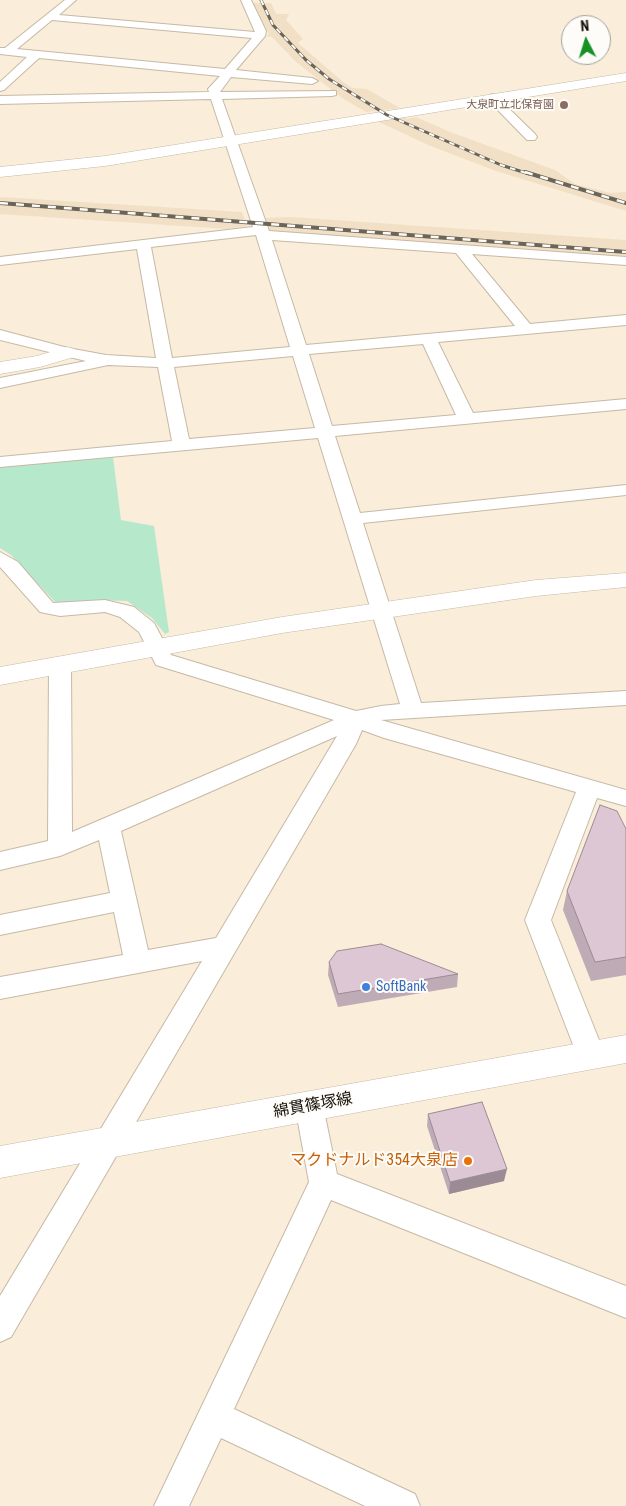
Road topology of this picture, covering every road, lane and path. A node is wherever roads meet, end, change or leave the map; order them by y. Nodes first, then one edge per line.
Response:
1 (70, 0) edge
2 (246, 0) edge
3 (50, 17) junction
4 (260, 36) junction
5 (4, 51) edge
6 (36, 54) junction
7 (228, 73) junction
8 (626, 77) edge
9 (318, 82) dead end
10 (0, 88) edge
11 (332, 93) dead end
12 (215, 95) junction
13 (492, 98) junction
14 (0, 100) edge
15 (531, 137) dead end
16 (229, 140) junction
17 (0, 172) edge
18 (261, 232) junction
19 (143, 244) junction
20 (464, 249) junction
21 (0, 261) edge
22 (626, 261) edge
23 (626, 320) edge
24 (527, 330) junction
25 (0, 335) edge
26 (429, 339) junction
27 (299, 351) junction
28 (67, 353) junction
29 (106, 360) junction
30 (167, 363) junction
31 (0, 368) edge
32 (0, 383) edge
33 (626, 404) edge
34 (466, 419) junction
35 (325, 432) junction
36 (180, 445) junction
37 (0, 462) edge
38 (626, 490) edge
39 (353, 519) junction
40 (0, 558) edge
41 (626, 580) edge
42 (383, 610) junction
43 (158, 648) junction
44 (60, 665) junction
45 (0, 676) edge
46 (626, 698) edge
47 (413, 711) junction
48 (356, 719) junction
49 (588, 788) junction
50 (626, 798) edge
51 (108, 826) junction
52 (60, 847) junction
53 (0, 861) edge
54 (124, 900) junction
55 (0, 925) edge
56 (224, 947) junction
57 (138, 963) junction
58 (0, 988) edge
59 (626, 1049) edge
60 (591, 1055) junction
61 (309, 1106) junction
62 (109, 1142) junction
63 (0, 1162) edge
64 (324, 1183) junction
65 (626, 1302) edge
66 (0, 1326) edge
67 (214, 1417) junction
68 (172, 1506) edge
69 (404, 1506) edge

1 - 3 street
2 - 4 street
3 - 4 street
3 - 5 street
4 - 7 street
5 - 6 street
6 - 7 street
6 - 10 street
7 - 9 street
7 - 12 street
8 - 13 street
11 - 12 street
12 - 14 street
12 - 16 street
13 - 15 street
13 - 16 street
16 - 17 street
16 - 18 street
18 - 19 street
18 - 20 street
18 - 27 street
19 - 21 street
19 - 30 street
20 - 22 street
20 - 24 street
23 - 24 street
24 - 26 street
25 - 28 street
26 - 27 street
26 - 34 street
27 - 30 street
27 - 35 street
28 - 29 street
28 - 31 street
29 - 30 street
29 - 32 street
30 - 36 street
33 - 34 street
34 - 35 street
35 - 36 street
35 - 39 street
36 - 37 street
38 - 39 street
39 - 42 street
40 - 43 street
41 - 42 street
42 - 43 street
42 - 47 street
43 - 44 street
43 - 48 street
44 - 45 street
44 - 52 street
46 - 47 street
47 - 48 street
48 - 49 street
48 - 51 street
48 - 56 street
49 - 50 street
49 - 60 street
51 - 52 street
51 - 54 street
52 - 53 street
54 - 55 street
54 - 57 street
56 - 57 street
56 - 62 street
57 - 58 street
59 - 60 street, 綿貫篠塚線
60 - 61 street, 綿貫篠塚線
61 - 62 street, 綿貫篠塚線
61 - 64 street
62 - 63 street, 綿貫篠塚線
62 - 66 street
64 - 65 street
64 - 67 street
67 - 68 street
67 - 69 street

